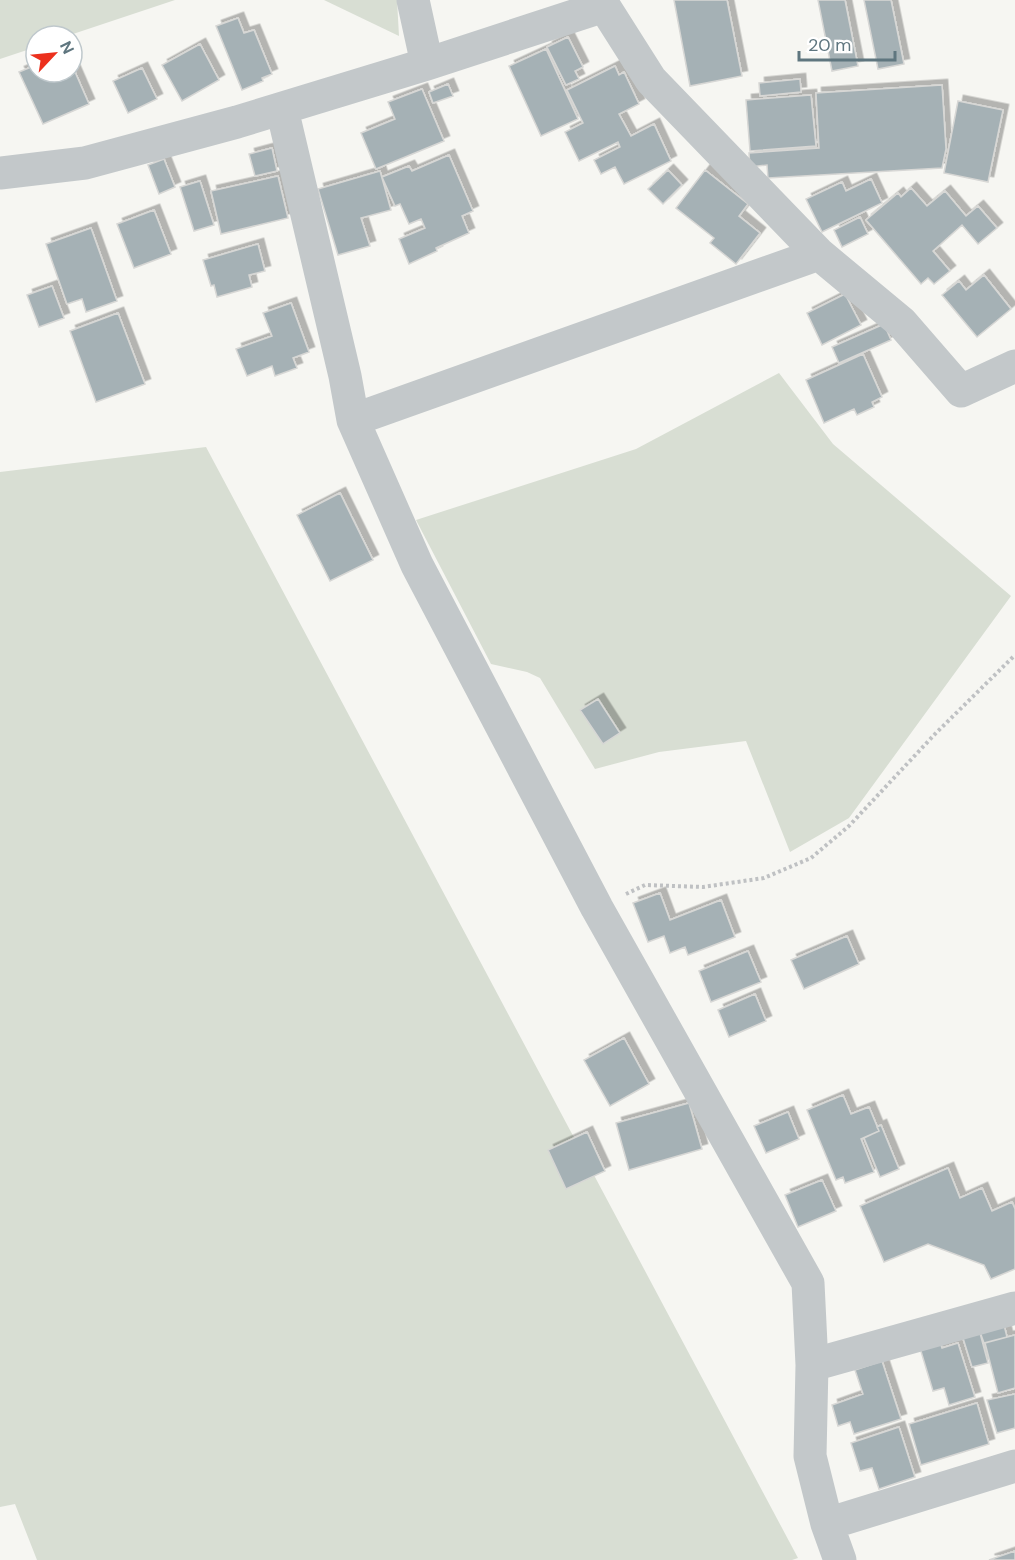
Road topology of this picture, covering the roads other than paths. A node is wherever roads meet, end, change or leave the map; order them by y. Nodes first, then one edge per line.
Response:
1 (413, 0) edge
2 (611, 3) edge
3 (427, 64) junction
4 (282, 109) junction
5 (0, 173) edge
6 (819, 254) junction
7 (1015, 366) edge
8 (353, 420) junction
9 (1015, 1308) edge
10 (812, 1365) junction
11 (1015, 1466) edge
12 (827, 1524) junction
13 (840, 1560) edge

1 - 3 street
2 - 3 street
2 - 6 street
3 - 4 street
4 - 5 street
4 - 8 street
6 - 7 street
6 - 8 street
8 - 10 street
9 - 10 street
10 - 12 street
11 - 12 street
12 - 13 street

